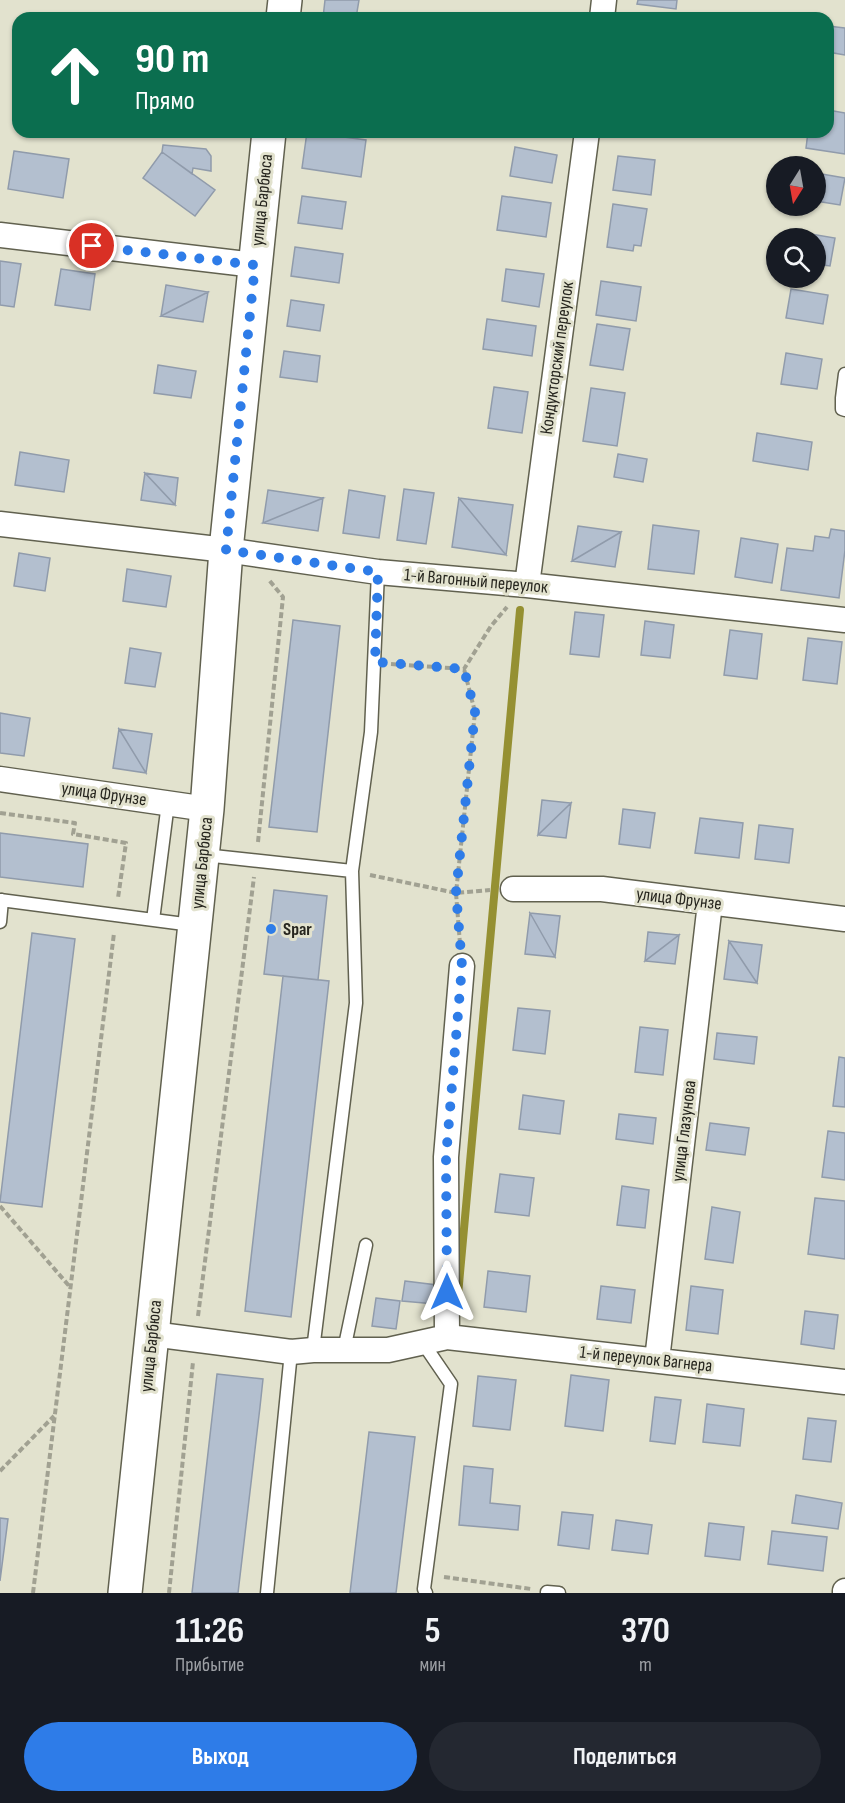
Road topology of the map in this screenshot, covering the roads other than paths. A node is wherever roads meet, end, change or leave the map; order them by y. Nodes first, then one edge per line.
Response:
1 (268, 138) edge
2 (586, 138) edge
3 (0, 235) edge
4 (255, 265) junction
5 (845, 374) edge
6 (845, 410) edge
7 (0, 524) edge
8 (226, 550) junction
9 (378, 572) junction
10 (527, 585) junction
11 (845, 620) edge
12 (0, 779) edge
13 (168, 803) junction
14 (207, 809) junction
15 (202, 855) junction
16 (352, 871) junction
17 (513, 889) road end
18 (1, 900) edge
19 (710, 903) junction
20 (845, 919) edge
21 (153, 920) junction
22 (0, 922) edge
23 (195, 925) junction
24 (462, 966) road end
25 (366, 1245) dead end
26 (152, 1334) junction
27 (447, 1337) junction
28 (423, 1343) junction
29 (344, 1350) junction
30 (302, 1351) junction
31 (657, 1360) junction
32 (845, 1382) edge
33 (125, 1593) edge
34 (267, 1593) edge
35 (426, 1593) edge

1 - 4 street, улица Барбюса
2 - 10 street, Кондукторский переулок
3 - 4 street
4 - 8 street, улица Барбюса
5 - 6 lane
7 - 8 street, 1-й Вагонный переулок
8 - 9 street, 1-й Вагонный переулок
8 - 14 street, улица Барбюса
9 - 10 street, 1-й Вагонный переулок
9 - 16 lane
10 - 11 street, 1-й Вагонный переулок
12 - 13 street, улица Фрунзе
13 - 14 street, улица Фрунзе
13 - 21 lane
14 - 15 street, улица Барбюса
15 - 16 lane
15 - 23 street, улица Барбюса
16 - 30 lane
17 - 19 street, улица Фрунзе
18 - 21 lane
18 - 22 lane
19 - 20 street, улица Фрунзе
19 - 31 street, улица Глазунова
21 - 23 lane
23 - 26 street, улица Барбюса
24 - 27 street
25 - 29 lane
26 - 30 street
26 - 33 street, улица Барбюса
27 - 28 street
27 - 31 street, 1-й переулок Вагнера
28 - 29 street
28 - 35 lane
29 - 30 street
30 - 34 lane
31 - 32 street, 1-й переулок Вагнера

